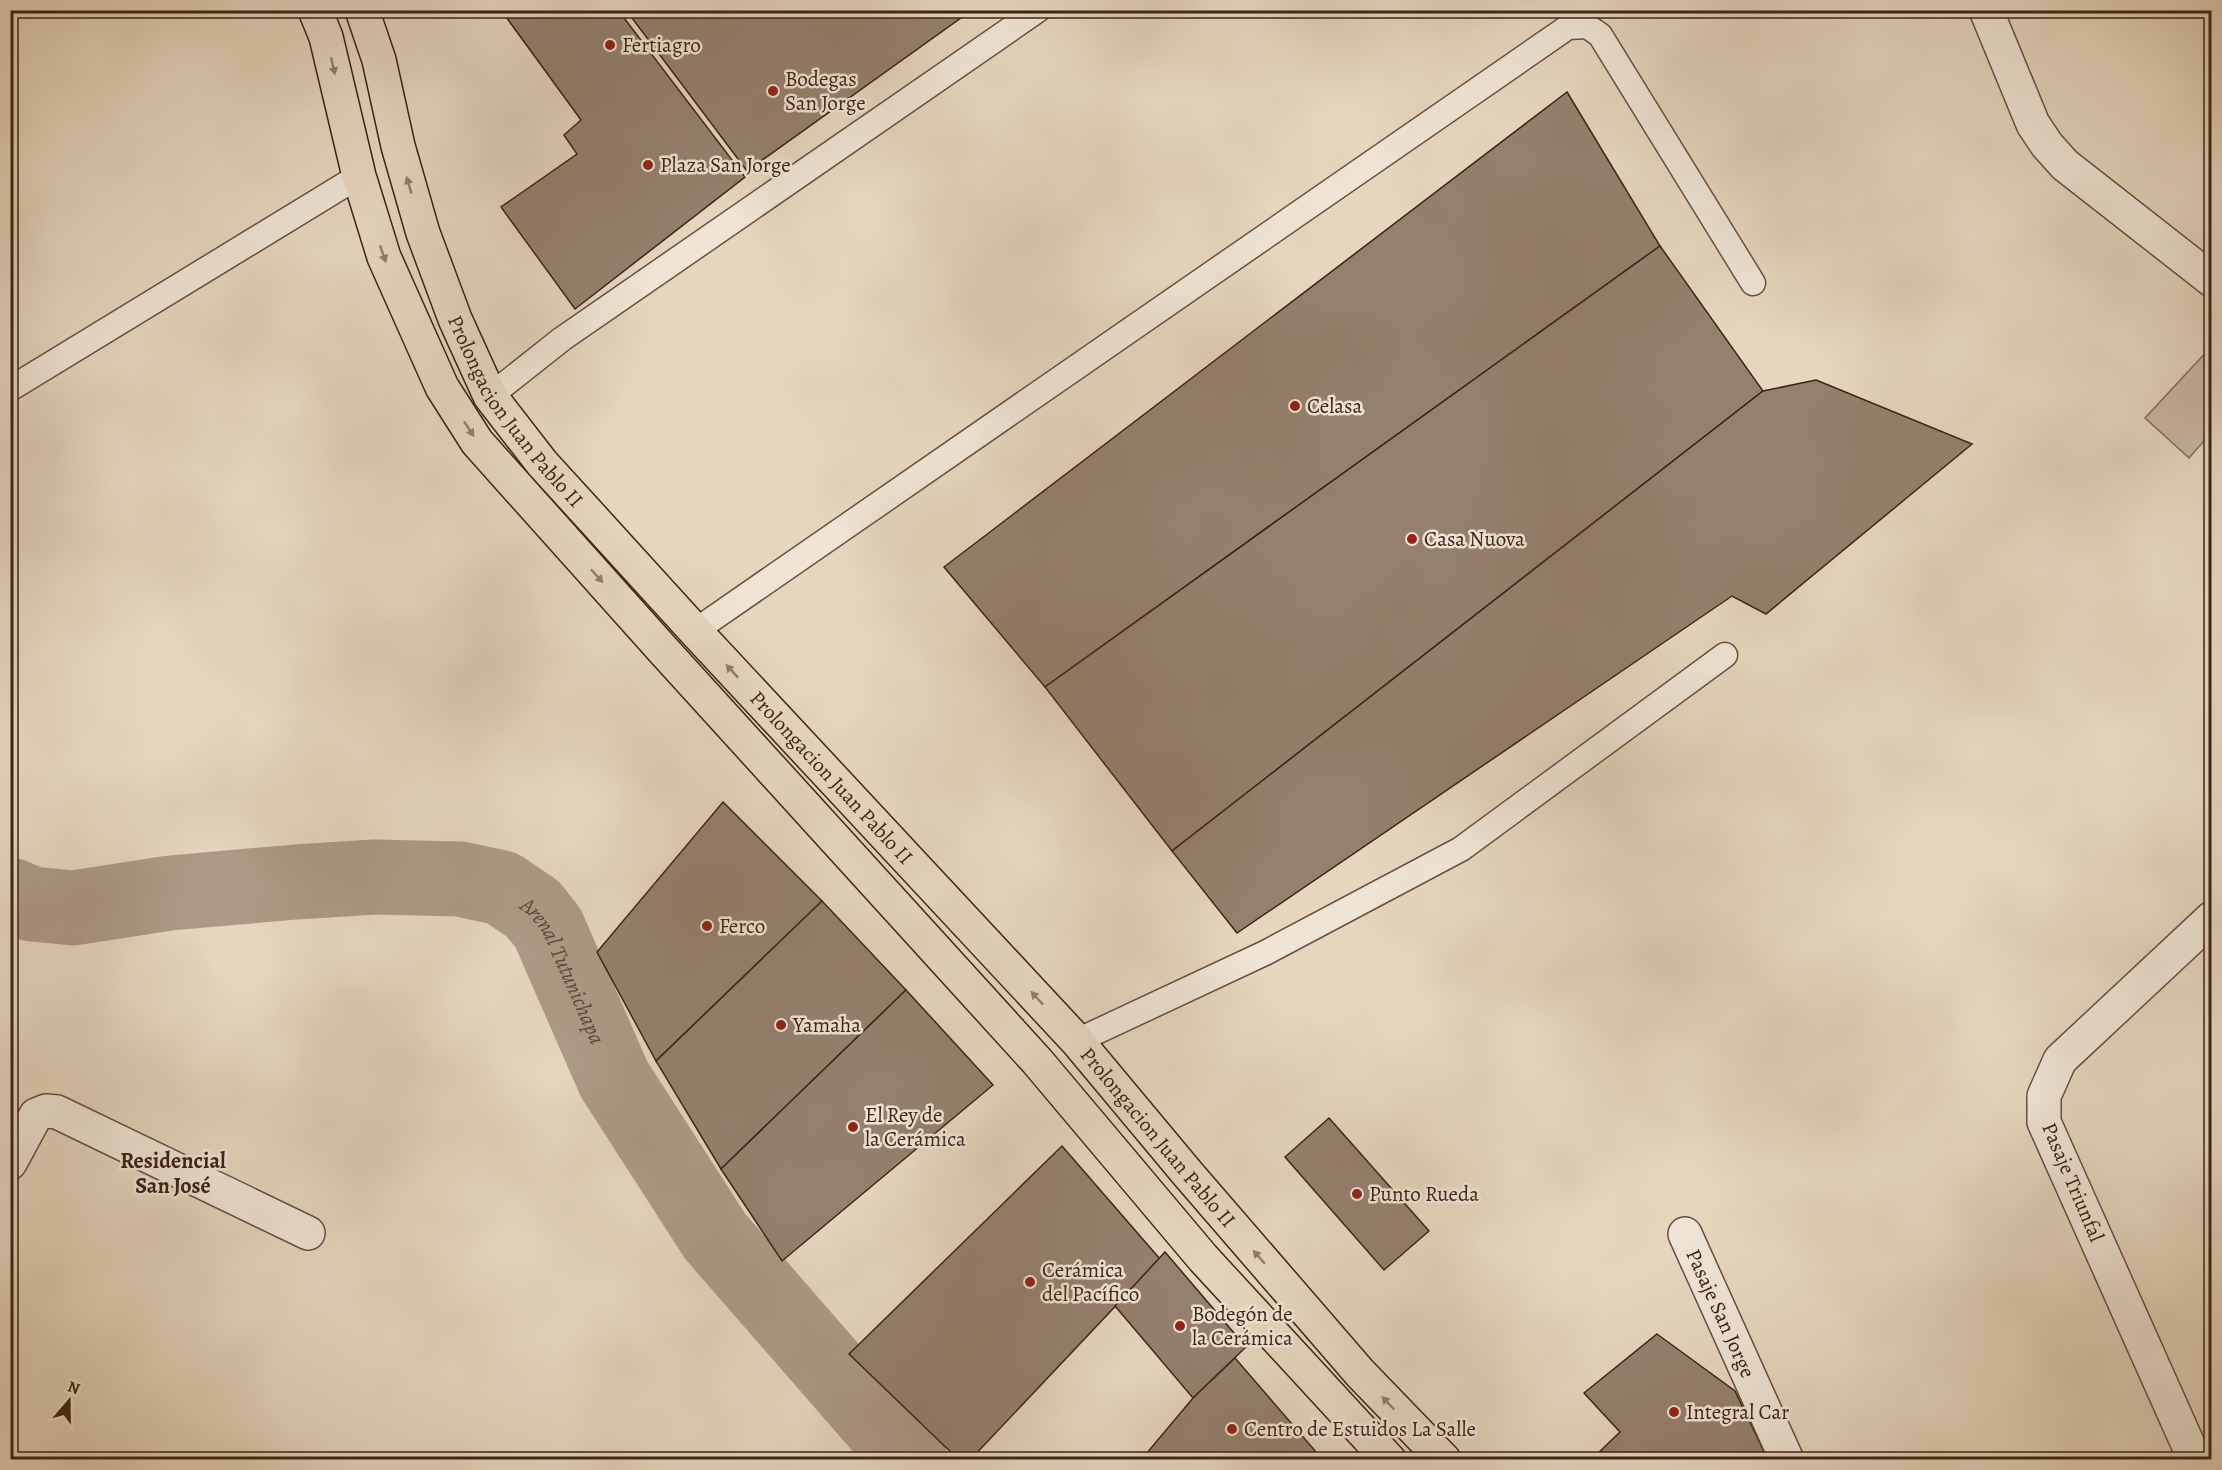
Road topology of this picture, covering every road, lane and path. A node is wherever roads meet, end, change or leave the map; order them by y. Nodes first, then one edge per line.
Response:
1 (315, 10) edge
2 (362, 10) edge
3 (1038, 10) edge
4 (1986, 10) edge
5 (358, 176) junction
6 (2211, 280) edge
7 (1753, 283) dead end
8 (10, 389) edge
9 (490, 396) junction
10 (695, 631) junction
11 (1725, 655) dead end
12 (2211, 918) edge
13 (1077, 1041) junction
14 (10, 1163) edge
15 (308, 1233) dead end
16 (1685, 1234) dead end
17 (1389, 1460) edge
18 (1444, 1460) edge
19 (1787, 1460) edge
20 (2195, 1460) edge

1 -> 5 main road, Prolongacion Juan Pablo II
9 -> 2 main road, Prolongacion Juan Pablo II
3 - 9 lane
4 - 6 street
5 - 8 lane
5 -> 17 main road, Prolongacion Juan Pablo II
7 - 10 lane
9 - 10 main road, Prolongacion Juan Pablo II
13 -> 10 main road, Prolongacion Juan Pablo II
11 - 13 lane
12 - 20 street, Pasaje Triunfal
18 -> 13 main road, Prolongacion Juan Pablo II
14 - 15 street
16 - 19 street, Pasaje San Jorge

